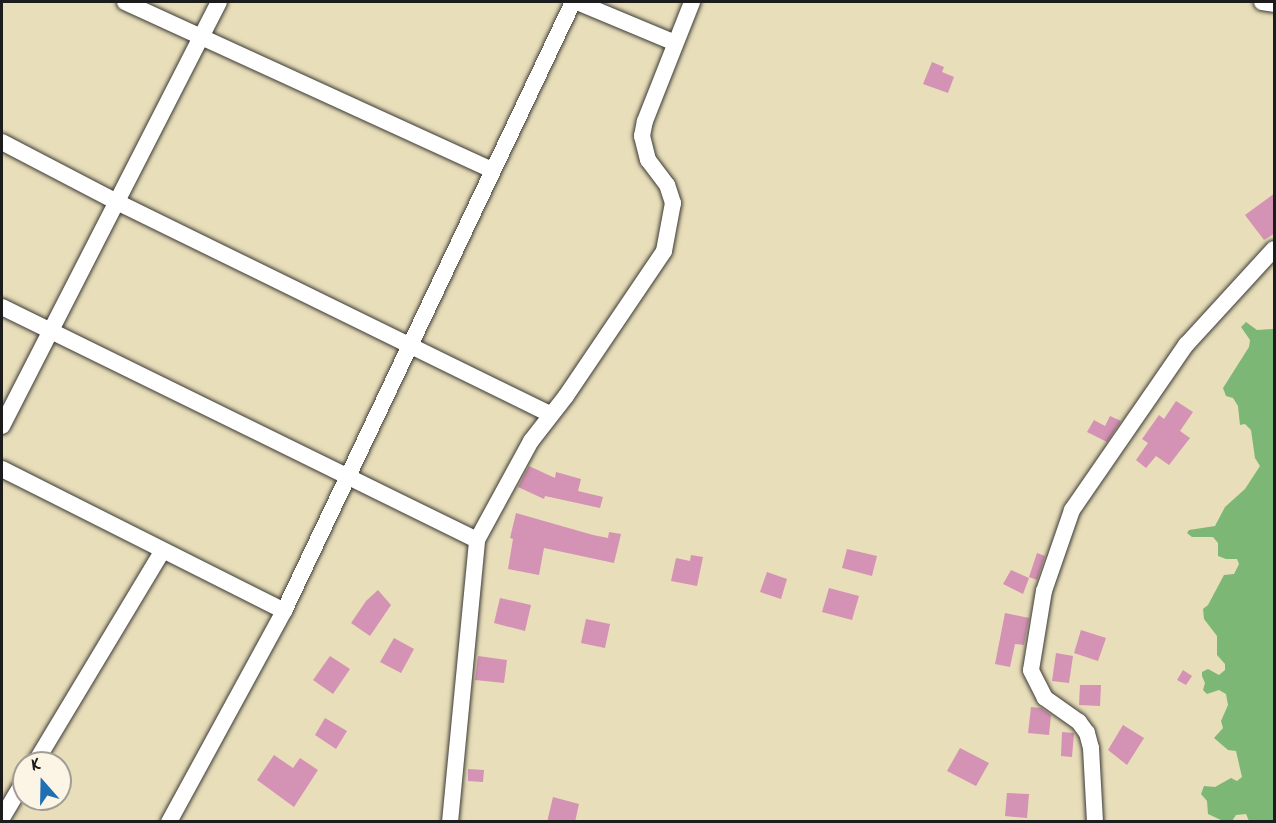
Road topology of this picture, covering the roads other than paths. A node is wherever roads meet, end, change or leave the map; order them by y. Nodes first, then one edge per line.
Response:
1 (125, 2) edge
2 (219, 2) edge
3 (575, 2) edge
4 (692, 2) edge
5 (1262, 2) edge
6 (1275, 4) edge
7 (201, 37) junction
8 (675, 43) junction
9 (2, 142) edge
10 (492, 170) junction
11 (117, 202) junction
12 (1275, 249) edge
13 (2, 307) edge
14 (50, 332) junction
15 (409, 344) junction
16 (551, 416) junction
17 (2, 426) edge
18 (2, 469) edge
19 (347, 474) junction
20 (477, 540) junction
21 (162, 552) junction
22 (284, 611) junction
23 (42, 751) edge
24 (12, 801) edge
25 (2, 818) edge
26 (169, 822) edge
27 (450, 822) edge
28 (1095, 822) edge

1 - 7 street
2 - 7 street
3 - 8 street
3 - 10 street
4 - 8 street
5 - 6 street
7 - 10 street
7 - 11 street
8 - 16 street
9 - 11 street
10 - 15 street
11 - 14 street
11 - 15 street
12 - 28 street
13 - 14 street
14 - 17 street
14 - 19 street
15 - 16 street
15 - 19 street
16 - 20 street
18 - 21 street
19 - 20 street
19 - 22 street
20 - 27 street
21 - 22 street
21 - 23 street
22 - 26 street
24 - 25 street

